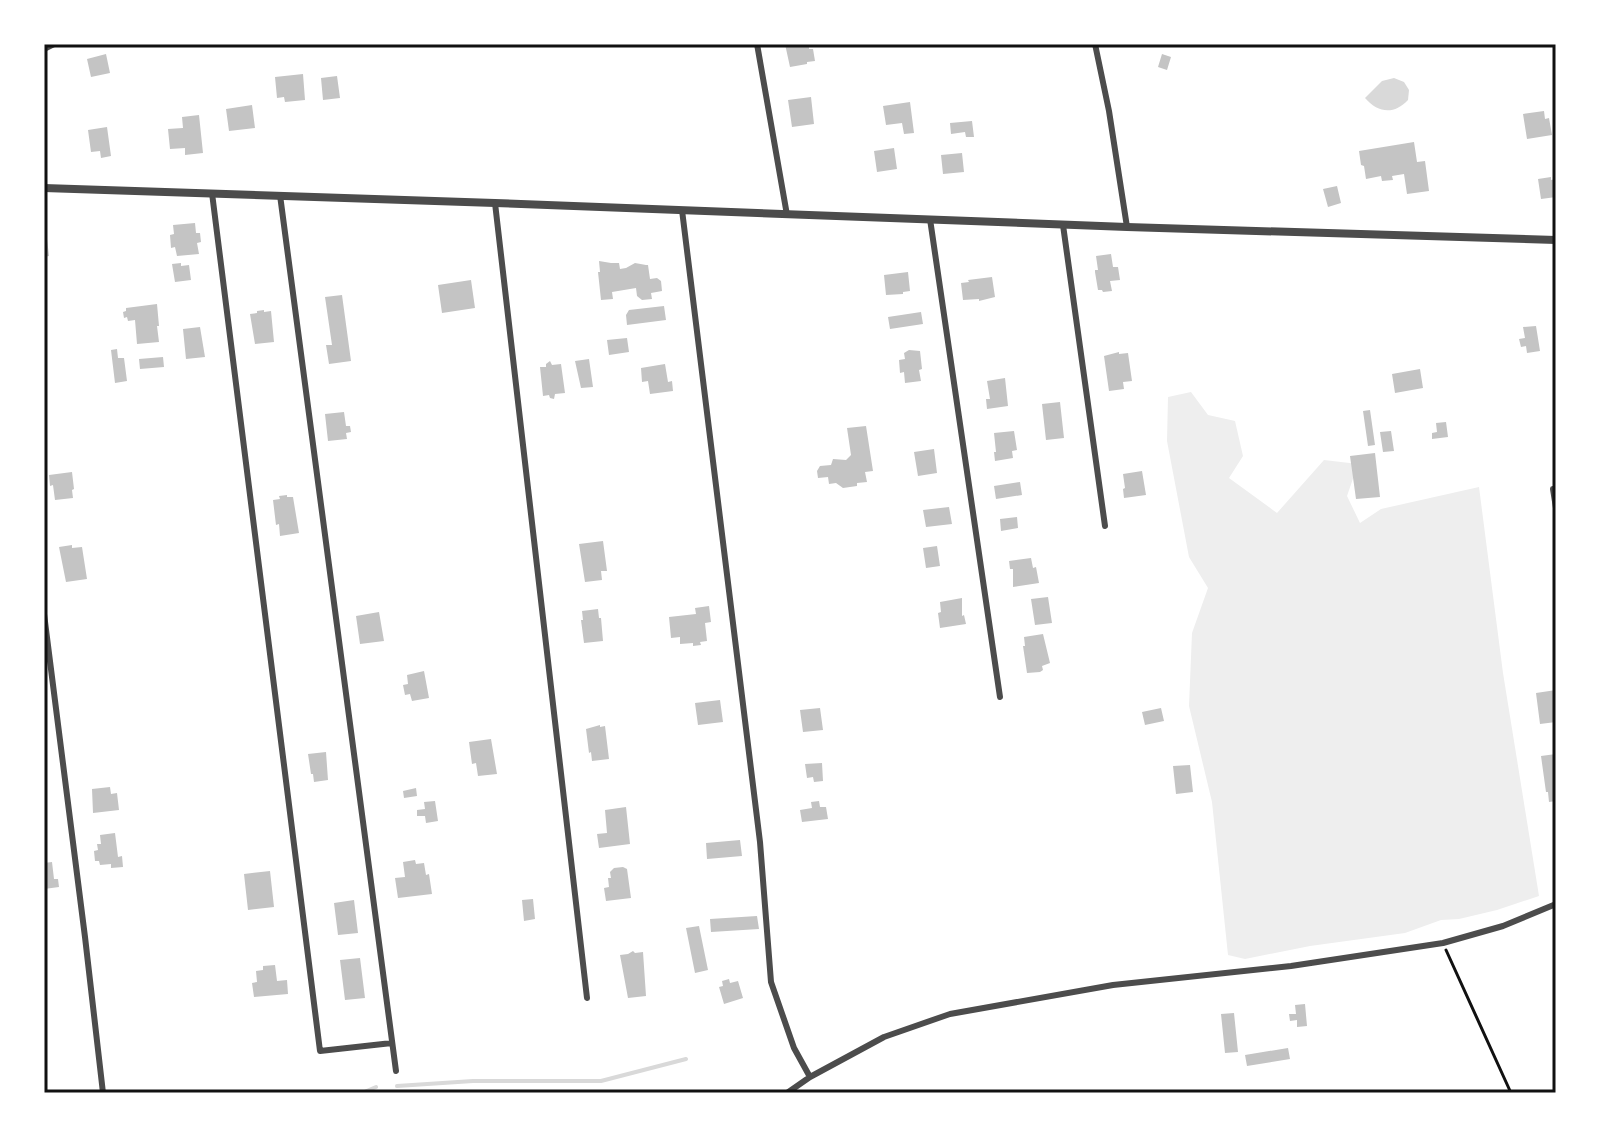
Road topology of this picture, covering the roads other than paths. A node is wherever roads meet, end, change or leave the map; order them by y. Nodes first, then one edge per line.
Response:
1 (54, 44) edge
2 (757, 44) edge
3 (1095, 44) edge
4 (44, 49) edge
5 (44, 188) edge
6 (212, 193) junction
7 (280, 195) junction
8 (495, 203) junction
9 (682, 210) junction
10 (787, 215) junction
11 (930, 219) junction
12 (1063, 225) junction
13 (1127, 227) junction
14 (1556, 240) edge
15 (1553, 489) dead end
16 (1556, 508) edge
17 (1105, 526) dead end
18 (44, 614) edge
19 (1000, 697) dead end
20 (1556, 904) edge
21 (587, 998) dead end
22 (392, 1043) junction
23 (396, 1071) dead end
24 (810, 1077) junction
25 (103, 1093) edge
26 (787, 1093) edge

1 - 4 street
2 - 10 street
3 - 13 street
5 - 6 street
6 - 7 street
6 - 22 street
7 - 8 street
7 - 22 street
8 - 9 street
8 - 21 street
9 - 10 street
9 - 24 street
10 - 11 street
11 - 12 street
11 - 19 street
12 - 13 street
12 - 17 street
13 - 14 street
15 - 16 street
18 - 25 street
20 - 24 street
22 - 23 street
24 - 26 street

